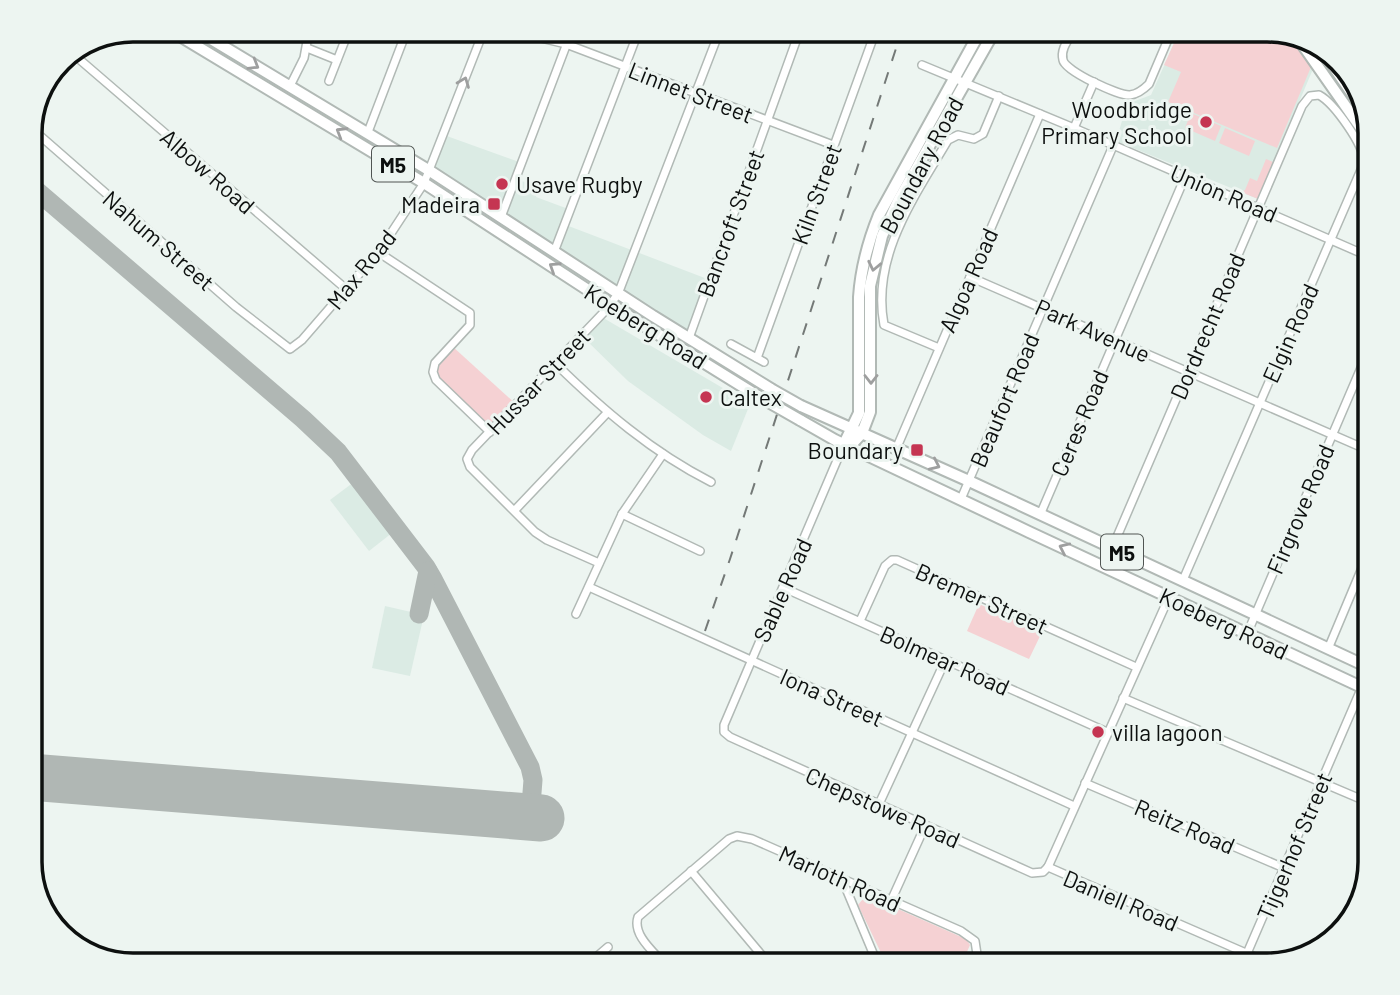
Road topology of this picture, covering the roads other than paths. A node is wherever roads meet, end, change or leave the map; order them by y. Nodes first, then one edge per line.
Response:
1 (190, 42) edge
2 (216, 42) edge
3 (308, 42) edge
4 (344, 42) edge
5 (402, 42) edge
6 (479, 42) edge
7 (558, 42) edge
8 (634, 42) edge
9 (716, 42) edge
10 (796, 42) edge
11 (872, 42) edge
12 (976, 42) edge
13 (986, 42) edge
14 (1067, 42) edge
15 (1167, 42) edge
16 (566, 44) junction
17 (307, 48) junction
18 (1308, 52) edge
19 (80, 60) edge
20 (337, 60) junction
21 (922, 65) dead end
22 (625, 67) junction
23 (960, 79) junction
24 (329, 80) dead end
25 (1094, 82) junction
26 (290, 86) junction
27 (696, 94) junction
28 (1319, 95) joint
29 (999, 96) junction
30 (1040, 114) junction
31 (768, 120) junction
32 (1357, 121) edge
33 (1074, 128) junction
34 (368, 132) junction
35 (42, 137) edge
36 (1358, 142) edge
37 (833, 145) junction
38 (1114, 146) junction
39 (430, 171) junction
40 (1185, 177) junction
41 (1358, 178) edge
42 (424, 183) junction
43 (1259, 209) junction
44 (501, 217) junction
45 (1331, 240) junction
46 (378, 252) junction
47 (554, 252) junction
48 (1358, 252) edge
49 (970, 277) junction
50 (345, 289) junction
51 (618, 293) junction
52 (611, 305) junction
53 (1043, 308) junction
54 (481, 318) dead end
55 (472, 319) junction
56 (689, 338) junction
57 (1115, 340) junction
58 (731, 344) dead end
59 (939, 348) junction
60 (290, 349) joint
61 (556, 364) junction
62 (1188, 371) junction
63 (1358, 375) edge
64 (1259, 402) junction
65 (607, 413) junction
66 (857, 431) junction
67 (490, 432) junction
68 (1333, 434) junction
69 (1358, 445) edge
70 (846, 447) junction
71 (897, 447) junction
72 (663, 454) junction
73 (969, 481) junction
74 (711, 482) dead end
75 (961, 499) junction
76 (515, 510) junction
77 (622, 514) junction
78 (1040, 514) junction
79 (1112, 547) junction
80 (700, 551) dead end
81 (599, 563) junction
82 (1104, 567) junction
83 (1358, 578) edge
84 (1183, 580) junction
85 (589, 587) junction
86 (784, 588) junction
87 (1169, 597) junction
88 (576, 614) dead end
89 (1255, 615) junction
90 (860, 621) junction
91 (1247, 634) junction
92 (1328, 649) junction
93 (751, 660) junction
94 (945, 661) junction
95 (1358, 663) edge
96 (1136, 667) junction
97 (1358, 685) edge
98 (1123, 698) junction
99 (1358, 706) edge
100 (723, 728) joint
101 (1107, 732) junction
102 (912, 733) junction
103 (1321, 782) junction
104 (1085, 783) junction
105 (1358, 798) edge
106 (879, 804) junction
107 (1074, 806) junction
108 (925, 826) junction
109 (1048, 867) junction
110 (1284, 868) junction
111 (691, 871) junction
112 (841, 878) junction
113 (891, 901) junction
114 (608, 947) dead end
115 (601, 953) edge
116 (656, 953) edge
117 (760, 953) edge
118 (873, 953) edge
119 (977, 953) edge
120 (1245, 953) edge
121 (1247, 953) edge

42 -> 1 main road, Koeberg Road / M5
2 -> 26 main road, Koeberg Road / M5
3 - 17 street
4 - 20 street
5 - 34 street
39 -> 6 street, Max Road
7 - 16 street, Linnet Street
8 - 22 street
9 - 27 street, Hussar Street
10 - 31 street, Bancroft Street
11 - 37 street, Kiln Street
12 - 23 main road, Boundary Road
13 - 23 main road, Boundary Road
14 - 25 street
15 - 25 street
16 - 22 street, Linnet Street
16 - 44 street
17 - 20 street
17 - 26 street
18 - 32 main road
19 - 50 street, Albow Road
20 - 24 street
21 - 23 street, Union Road
22 - 27 street, Linnet Street
22 - 47 street
23 - 29 street, Union Road
23 - 66 main road, Boundary Road
25 - 33 street
26 - 34 main road, Koeberg Road / M5
27 - 31 street, Linnet Street
27 - 51 street, Hussar Street
28 - 36 street, Elgin Road
28 - 43 street, Dordrecht Road
29 - 30 street, Union Road
29 - 59 street
30 - 33 street, Union Road
30 - 49 street, Algoa Road
31 - 37 street, Linnet Street
31 - 56 street, Bancroft Street
33 - 38 street, Union Road
34 - 39 main road, Koeberg Road / M5
35 - 60 street, Nahum Street
37 - 58 street, Kiln Street
38 - 40 street, Union Road
38 - 53 street, Beaufort Road
39 - 42 street, Max Road
39 - 44 main road, Koeberg Road / M5
40 - 43 street, Union Road
40 - 57 street, Ceres Road
41 - 45 street, Elgin Road
42 - 46 street, Max Road
52 -> 42 main road, Koeberg Road / M5
43 - 45 street, Union Road
43 - 62 street, Dordrecht Road
44 - 47 main road, Koeberg Road / M5
45 - 48 street, Union Road
45 - 64 street, Elgin Road
46 - 50 street, Max Road
46 - 55 street
47 - 51 main road, Koeberg Road / M5
49 - 53 street, Park Avenue
49 - 59 street, Algoa Road
50 - 60 street, Max Road
51 - 52 street, Hussar Street
51 - 56 main road, Koeberg Road / M5
52 - 61 street, Hussar Street
52 - 70 main road, Koeberg Road / M5, bridge
53 - 57 street, Park Avenue
53 - 73 street, Beaufort Road
54 - 55 street
55 - 67 street
56 - 66 main road, Koeberg Road / M5, bridge
57 - 62 street, Park Avenue
57 - 78 street, Ceres Road
59 - 71 street, Algoa Road
61 - 65 street
61 - 67 street, Hussar Street
62 - 64 street, Park Avenue
62 - 79 street, Dordrecht Road
63 - 68 street, Firgrove Road
64 - 68 street, Park Avenue
64 - 84 street, Elgin Road
65 - 72 street
65 - 76 street
66 - 70 main road
66 - 71 main road, Koeberg Road / M5
67 - 76 street, Hussar Street
68 - 69 street, Park Avenue
68 - 89 street, Firgrove Road
70 - 75 main road, Koeberg Road / M5
70 - 86 street, Sable Road
71 -> 73 main road, Koeberg Road / M5
72 - 74 street
72 - 77 street
73 - 75 street, Beaufort Road
73 - 78 main road, Koeberg Road / M5
82 -> 75 main road, Koeberg Road / M5
76 - 81 street
77 - 80 street
77 - 81 street
78 - 79 main road, Koeberg Road / M5
79 - 82 street, Dordrecht Road
79 - 84 main road, Koeberg Road / M5
81 - 85 street
82 - 87 main road, Koeberg Road / M5
83 - 92 street
84 - 89 main road, Koeberg Road / M5
85 - 88 street
85 - 93 street, Iona Street
86 - 90 street, Bolmear Road
86 - 93 street, Sable Road
87 - 91 main road, Koeberg Road / M5
87 - 96 street
89 - 91 street, Firgrove Road
89 - 92 main road, Koeberg Road / M5
90 - 94 street, Bolmear Road
90 - 96 street, Bremer Street
91 - 97 main road, Koeberg Road / M5
92 - 95 main road, Koeberg Road / M5
93 - 100 street, Sable Road
93 - 102 street, Iona Street
94 - 101 street, Bolmear Road
94 - 102 street
96 - 98 street
98 - 101 street
98 - 103 street
99 - 103 street, Tijgerhof Street
100 - 106 street, Chepstowe Road
101 - 104 street
102 - 106 street
102 - 107 street, Iona Street
103 - 105 street
103 - 110 street, Tijgerhof Street
104 - 107 street
104 - 110 street, Reitz Road
106 - 108 street, Chepstowe Road
107 - 109 street
108 - 109 street, Chepstowe Road
108 - 113 street
109 - 120 street, Daniell Road
110 - 121 street, Tijgerhof Street
111 - 112 street, Marloth Road
111 - 116 street
111 - 117 street
112 - 113 street, Marloth Road
112 - 118 street
113 - 119 street, Marloth Road
114 - 115 street

